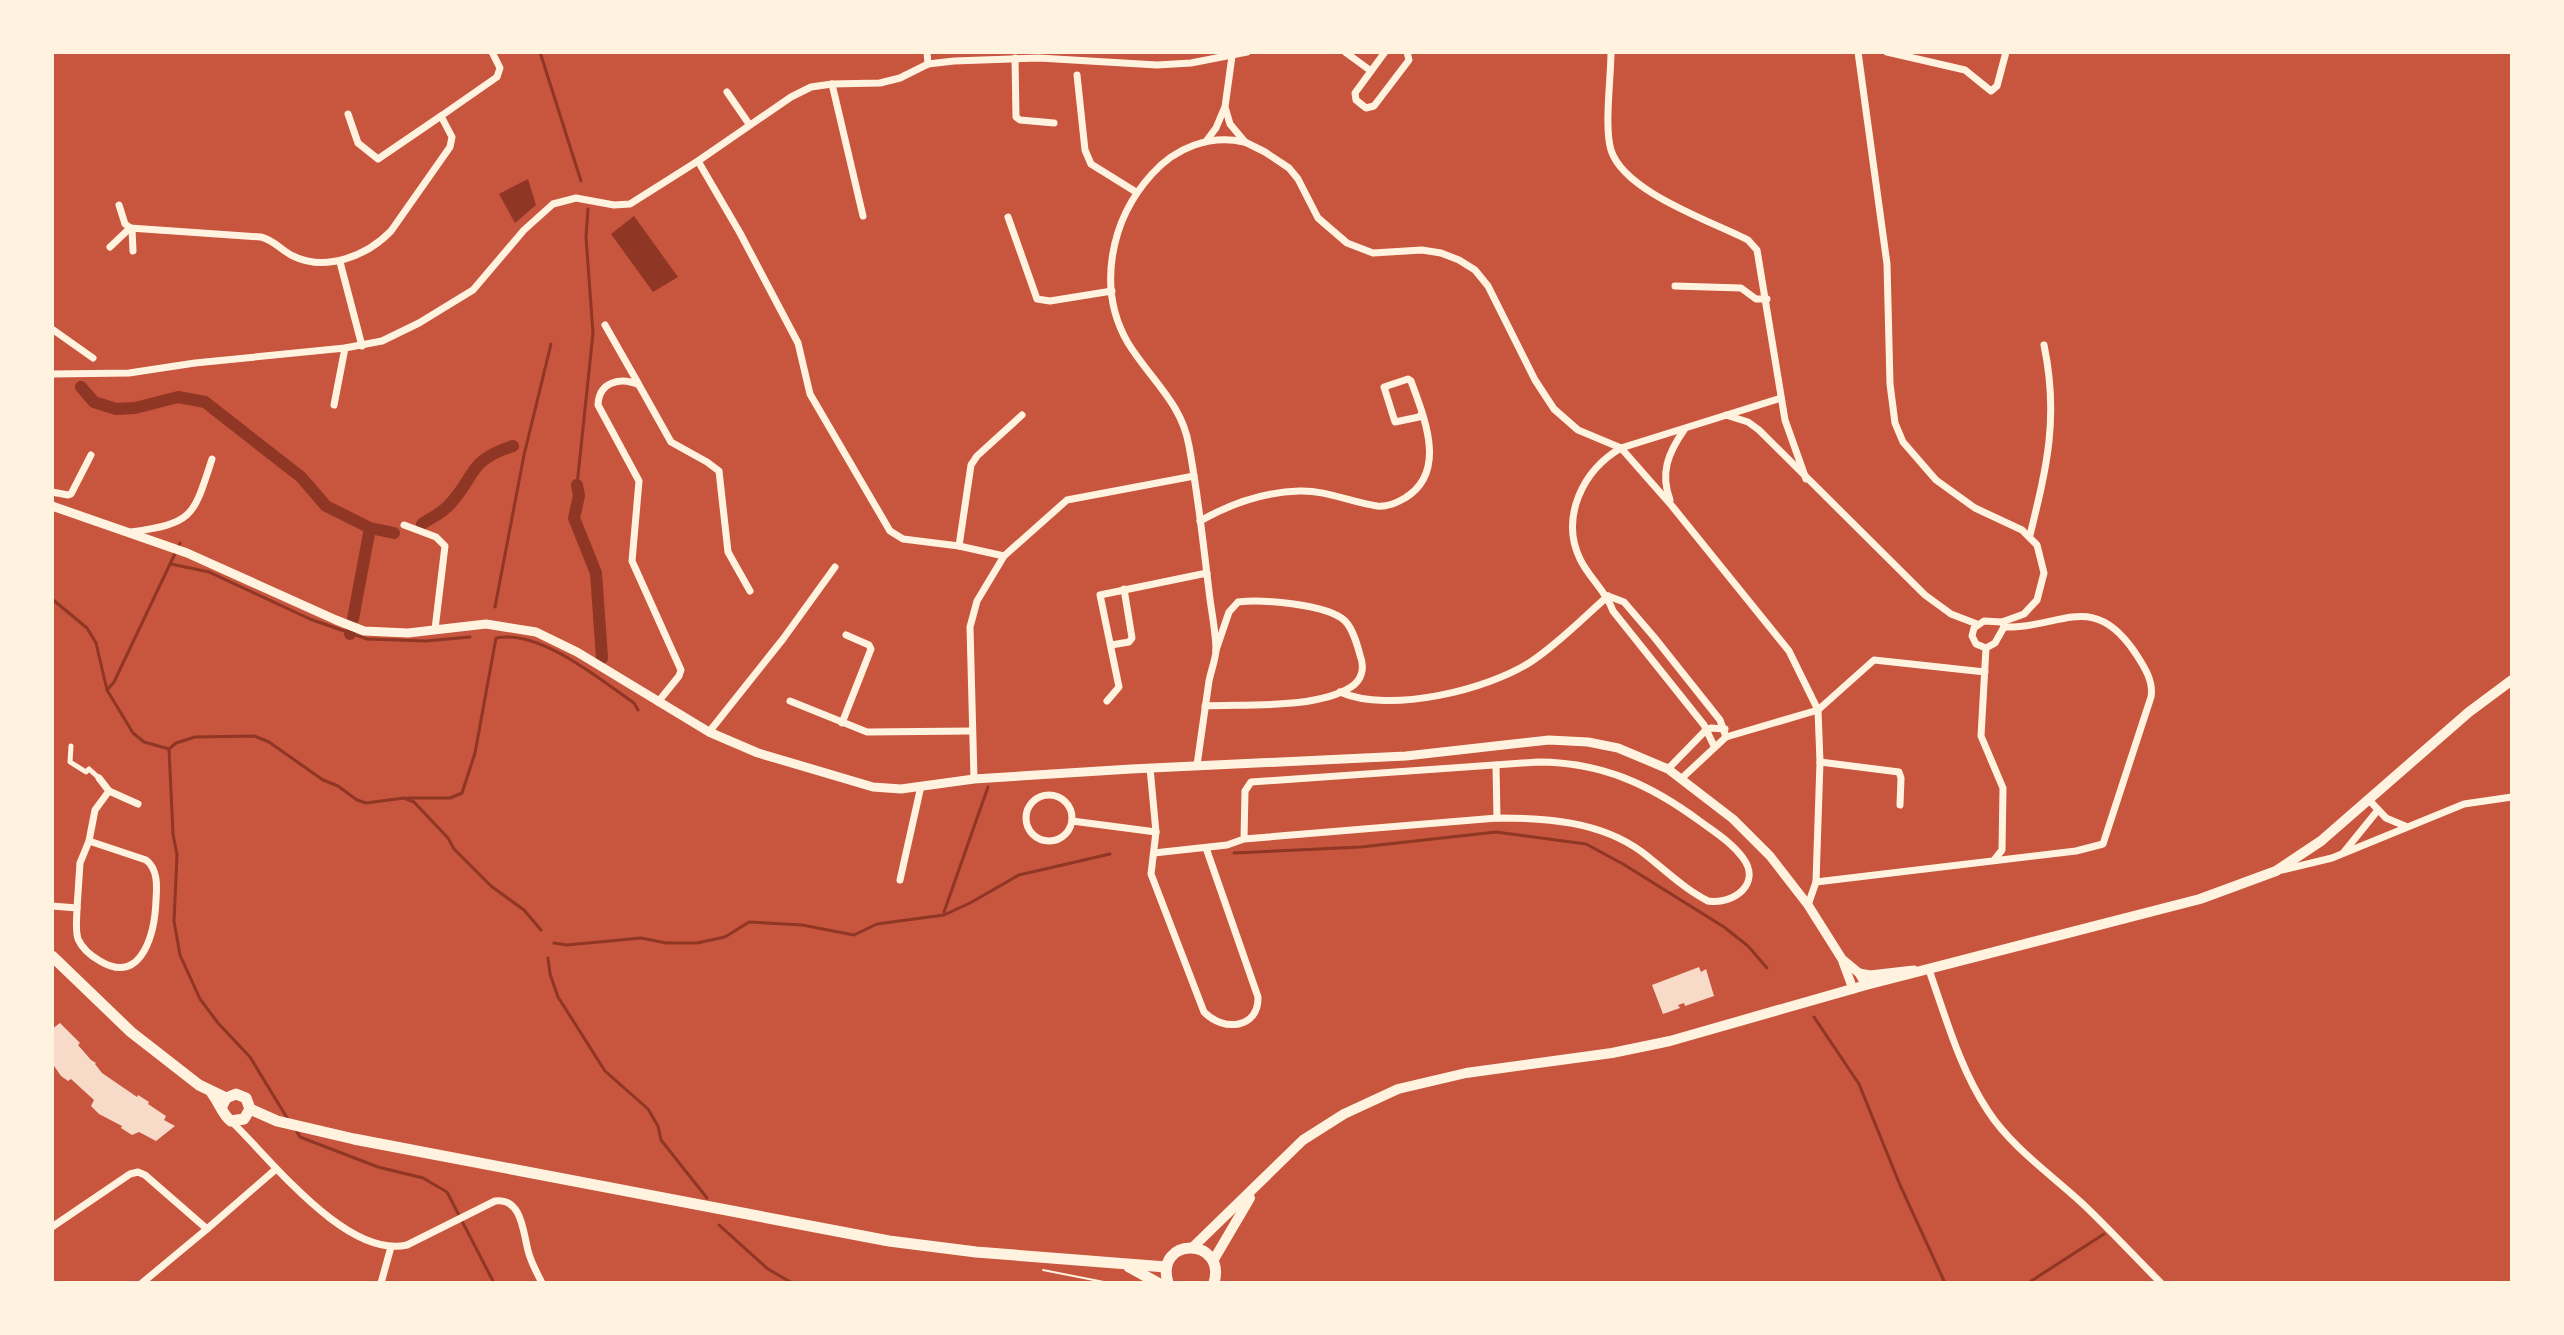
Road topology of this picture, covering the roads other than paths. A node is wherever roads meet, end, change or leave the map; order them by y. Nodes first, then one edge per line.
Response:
1 (492, 52) edge
2 (927, 52) edge
3 (1247, 52) edge
4 (1345, 52) edge
5 (1385, 52) edge
6 (1407, 52) edge
7 (1611, 52) edge
8 (1858, 52) edge
9 (1887, 52) edge
10 (2006, 52) edge
11 (1190, 53) edge
12 (1232, 56) junction
13 (1015, 58) junction
14 (1191, 63) junction
15 (928, 64) junction
16 (1371, 71) junction
17 (1077, 75) dead end
18 (832, 84) junction
19 (727, 92) dead end
20 (1225, 107) junction
21 (348, 114) dead end
22 (441, 116) junction
23 (1054, 123) dead end
24 (749, 124) junction
25 (1206, 141) junction
26 (1245, 142) junction
27 (698, 161) junction
28 (1136, 192) junction
29 (119, 205) dead end
30 (863, 216) dead end
31 (1008, 217) dead end
32 (130, 228) junction
33 (110, 247) dead end
34 (133, 251) dead end
35 (340, 262) junction
36 (1675, 286) dead end
37 (1112, 291) junction
38 (1767, 299) junction
39 (605, 325) dead end
40 (52, 329) edge
41 (2044, 345) dead end
42 (362, 346) junction
43 (345, 348) junction
44 (93, 358) dead end
45 (52, 374) edge
46 (639, 385) junction
47 (1781, 398) junction
48 (334, 405) dead end
49 (1422, 413) junction
50 (1022, 415) dead end
51 (1724, 415) junction
52 (1685, 428) junction
53 (1794, 444) junction
54 (1621, 448) junction
55 (1782, 454) junction
56 (91, 455) dead end
57 (212, 459) dead end
58 (1194, 476) junction
59 (1806, 479) junction
60 (52, 492) edge
61 (52, 506) edge
62 (1672, 506) junction
63 (1200, 521) junction
64 (404, 525) dead end
65 (131, 533) junction
66 (2030, 535) junction
67 (959, 546) junction
68 (1004, 556) junction
69 (835, 567) dead end
70 (1207, 573) junction
71 (1124, 589) junction
72 (750, 591) dead end
73 (1608, 596) junction
74 (1977, 624) junction
75 (2003, 624) junction
76 (435, 629) junction
77 (846, 635) dead end
78 (1111, 645) junction
79 (1986, 648) junction
80 (1216, 652) junction
81 (1985, 672) junction
82 (2512, 680) edge
83 (1340, 692) junction
84 (790, 701) dead end
85 (1107, 701) dead end
86 (658, 702) junction
87 (1205, 706) junction
88 (1818, 710) junction
89 (842, 723) junction
90 (1707, 729) junction
91 (972, 731) junction
92 (709, 732) junction
93 (1725, 733) junction
94 (71, 746) dead end
95 (1714, 746) junction
96 (1820, 762) junction
97 (1197, 765) junction
98 (1496, 765) junction
99 (1150, 768) junction
100 (1668, 769) junction
101 (99, 778) joint
102 (1682, 778) junction
103 (974, 779) junction
104 (921, 786) junction
105 (109, 791) junction
106 (2512, 797) edge
107 (2369, 800) junction
108 (138, 804) dead end
109 (1900, 805) dead end
110 (2378, 810) junction
111 (1497, 818) junction
112 (1072, 821) junction
113 (2405, 826) junction
114 (1156, 832) junction
115 (1244, 839) junction
116 (89, 841) junction
117 (1206, 848) junction
118 (1154, 853) junction
119 (2343, 854) junction
120 (1993, 860) junction
121 (2276, 871) junction
122 (900, 880) dead end
123 (1816, 882) junction
124 (1808, 905) junction
125 (52, 906) edge
126 (77, 908) junction
127 (52, 956) edge
128 (1842, 959) junction
129 (1929, 970) junction
130 (1859, 973) junction
131 (1866, 985) junction
132 (1853, 989) junction
133 (224, 1102) junction
134 (242, 1117) junction
135 (276, 1169) junction
136 (1262, 1180) junction
137 (52, 1227) edge
138 (207, 1229) junction
139 (391, 1247) junction
140 (1192, 1248) junction
141 (1213, 1261) junction
142 (1122, 1263) junction
143 (1166, 1267) junction
144 (142, 1283) edge
145 (381, 1283) edge
146 (542, 1283) edge
147 (1158, 1283) edge
148 (1168, 1283) edge
149 (1214, 1283) edge
150 (2161, 1283) edge

1 - 22 street
2 - 15 street
3 - 12 street
4 - 16 street
5 - 16 street
6 - 16 street
7 - 38 street
8 - 66 street
9 - 10 street
11 - 14 street
12 - 14 street
12 - 20 street
13 - 14 street
13 - 15 street
13 - 23 street
15 - 18 street
17 - 28 street
18 - 24 street
18 - 30 street
19 - 24 street
20 - 25 street
20 - 26 street
21 - 22 street
22 - 35 street
24 - 27 street
25 - 26 street
25 - 28 street
26 - 54 street
27 - 42 street
27 - 67 street
28 - 37 street
29 - 32 street
31 - 37 street
32 - 33 street
32 - 34 street
32 - 35 street
35 - 42 street
36 - 38 street
37 - 58 street
38 - 47 street
39 - 46 street
40 - 44 street
41 - 66 street
42 - 43 street
43 - 45 street
43 - 48 street
46 - 72 street
46 - 86 street
47 - 51 street
47 - 53 street
49 - 49 street
49 - 63 street
50 - 67 street
51 - 52 street
51 - 55 street
52 - 54 street
52 - 62 street
53 - 55 street
53 - 59 street
54 - 62 street
54 - 73 street
55 - 59 street
56 - 60 street
57 - 65 street
58 - 63 street
58 - 68 street
59 - 74 street
61 - 65 street
62 - 88 street
63 - 70 street
64 - 76 street
65 - 76 street
66 - 75 street
67 - 68 street
68 - 91 street
69 - 92 street
70 - 71 street
70 - 80 street
71 - 78 street
71 - 78 street
73 - 83 street
73 - 90 street
73 - 93 street
74 - 75 street
74 - 79 street
75 - 79 street
75 - 120 street
76 - 86 street
77 - 89 street
78 - 85 street
79 - 81 street
80 - 83 street
80 - 87 street
81 - 88 street
81 - 120 street
82 - 107 main road
83 - 87 street
84 - 89 street
86 - 92 street
87 - 97 street
88 - 93 street
88 - 96 street
89 - 91 street
90 - 93 street
90 - 95 street
90 - 100 street
91 - 103 street
92 - 104 street
93 - 95 street
94 - 101 street
95 - 102 street
96 - 109 street
96 - 123 street
97 - 99 street
97 - 100 street
98 - 111 street
98 - 111 street
98 - 115 street
99 - 103 street
99 - 114 street
100 - 102 street
101 - 105 street
102 - 124 street
103 - 104 street
104 - 122 street
105 - 108 street
105 - 116 street
106 - 113 street
107 - 110 street
107 - 121 main road
110 - 113 street
110 - 119 street
111 - 115 street
112 - 112 street
112 - 114 street
113 - 119 street
114 - 118 street
115 - 117 street
116 - 126 street
116 - 126 street
117 - 118 street
117 - 118 street
119 - 121 street
120 - 123 street
121 - 129 main road
123 - 124 street
124 - 128 street
125 - 126 street
127 - 133 main road
128 - 130 street
128 - 132 street
129 - 130 street
129 - 131 main road
129 - 150 street
130 - 131 street
131 - 132 main road
132 - 136 main road
133 - 134 main road
133 - 134 main road
134 - 135 street
134 - 142 main road
135 - 138 street
135 - 139 street
136 - 140 main road
136 - 141 main road
137 - 138 street
138 - 144 street
139 - 145 street
139 - 146 street
140 - 141 main road
140 - 143 main road
141 - 149 main road
142 - 143 main road
142 - 147 main road
143 - 148 main road

